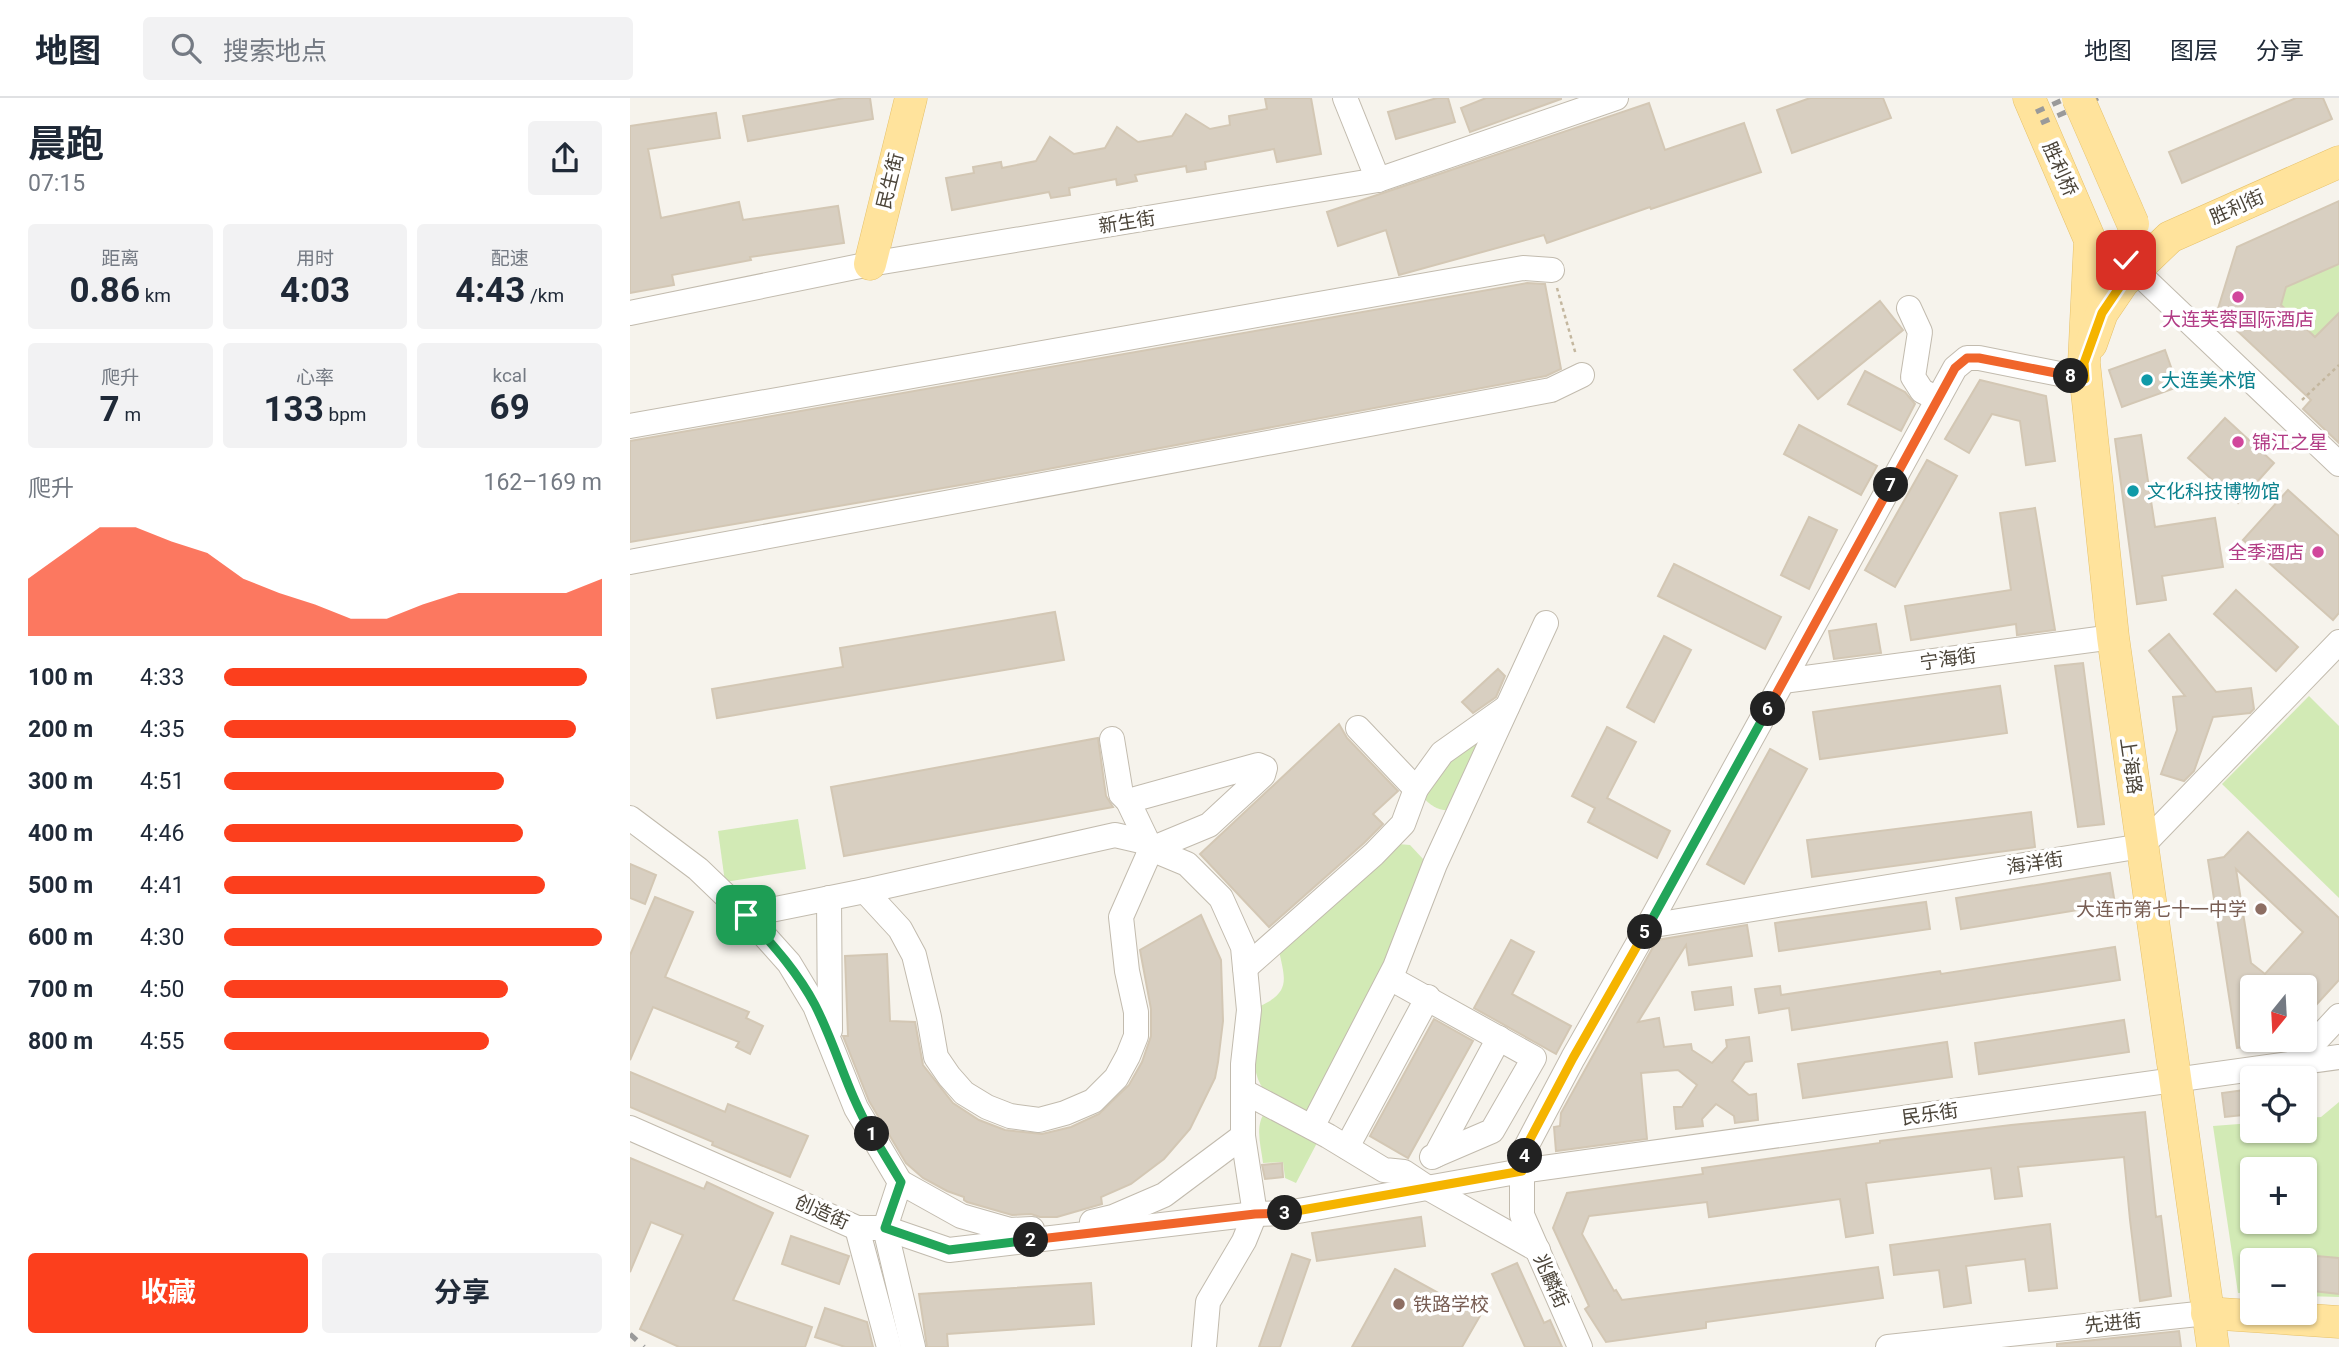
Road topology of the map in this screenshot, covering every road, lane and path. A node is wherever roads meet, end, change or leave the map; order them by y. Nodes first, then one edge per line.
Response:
1 (911, 98) edge
2 (1345, 98) edge
3 (1616, 98) edge
4 (2029, 98) edge
5 (2078, 98) edge
6 (2339, 162) edge
7 (1378, 180) junction
8 (2339, 180) edge
9 (2169, 237) junction
10 (2090, 240) junction
11 (870, 264) junction
12 (2139, 267) junction
13 (1552, 270) joint
14 (1909, 308) dead end
15 (630, 313) edge
16 (2339, 365) edge
17 (2085, 371) junction
18 (1582, 375) joint
19 (1938, 399) junction
20 (2287, 414) junction
21 (630, 426) edge
22 (2339, 464) edge
23 (630, 562) edge
24 (1546, 623) dead end
25 (2113, 637) junction
26 (2339, 642) edge
27 (1783, 681) junction
28 (1508, 706) junction
29 (1358, 728) dead end
30 (1112, 739) dead end
31 (1416, 789) junction
32 (1128, 801) junction
33 (630, 818) edge
34 (2142, 846) junction
35 (1152, 849) junction
36 (864, 891) junction
37 (828, 898) junction
38 (746, 915) junction
39 (1648, 926) junction
40 (1245, 968) junction
41 (1390, 978) junction
42 (1428, 997) junction
43 (2339, 1016) edge
44 (1499, 1038) junction
45 (831, 1044) junction
46 (2339, 1057) edge
47 (2295, 1063) junction
48 (2175, 1079) junction
49 (1243, 1091) junction
50 (1312, 1127) junction
51 (630, 1128) edge
52 (1243, 1136) junction
53 (1347, 1147) junction
54 (1436, 1155) junction
55 (1522, 1171) junction
56 (1404, 1172) junction
57 (901, 1182) junction
58 (1428, 1188) junction
59 (1255, 1214) junction
60 (857, 1228) junction
61 (885, 1228) junction
62 (1538, 1250) junction
63 (2207, 1313) junction
64 (2339, 1322) edge
65 (889, 1347) edge
66 (913, 1347) edge
67 (1204, 1347) edge
68 (1580, 1347) edge
69 (1888, 1347) edge
70 (2213, 1347) edge

1 - 11 main road, 民生街
2 - 7 street
3 - 7 street, 新生街
4 - 10 main road, 胜利桥
5 - 9 main road, bridge
6 - 9 main road, 胜利街
7 - 11 street, 新生街
8 - 12 main road, 胜利街
9 - 12 main road, 胜利街
10 - 12 main road
10 - 17 main road, 上海路
11 - 15 street, 新生街
12 - 17 main road
12 - 20 street
13 - 18 path
13 - 21 street
14 - 19 street
16 - 20 path
17 - 19 street
17 - 25 main road, 上海路
18 - 23 street
19 - 27 street
20 - 22 street
24 - 28 street
25 - 27 street, 宁海街
25 - 34 main road, 上海路
26 - 34 street
27 - 39 street
28 - 31 street
28 - 41 street
29 - 31 street
30 - 32 street
31 - 40 street
32 - 35 street
32 - 35 street
33 - 38 street
34 - 39 street, 海洋街
34 - 48 main road, 上海路
35 - 36 street
35 - 36 street
35 - 40 street
36 - 37 street
37 - 38 street
37 - 45 street
38 - 45 street
39 - 55 street
40 - 49 street
41 - 42 street
41 - 50 street
42 - 44 street
42 - 53 street
43 - 47 street
44 - 54 street
44 - 54 street
45 - 57 street
46 - 47 street, 民乐街
47 - 48 street, 民乐街
48 - 55 street, 民乐街
48 - 63 main road, 上海路
49 - 50 street
49 - 52 street
50 - 53 street
51 - 60 street, 创造街
52 - 57 street
52 - 59 street
53 - 56 street
54 - 56 street
55 - 58 street, 创造街
55 - 62 street, 兆麟街
56 - 58 street
57 - 61 street
58 - 59 street, 创造街
58 - 62 street
59 - 61 street, 创造街
59 - 67 street
60 - 61 street, 创造街
60 - 65 street
61 - 66 street
62 - 68 street, 兆麟街
63 - 64 main road, 先进街
63 - 69 street, 先进街
63 - 70 main road, 上海路

